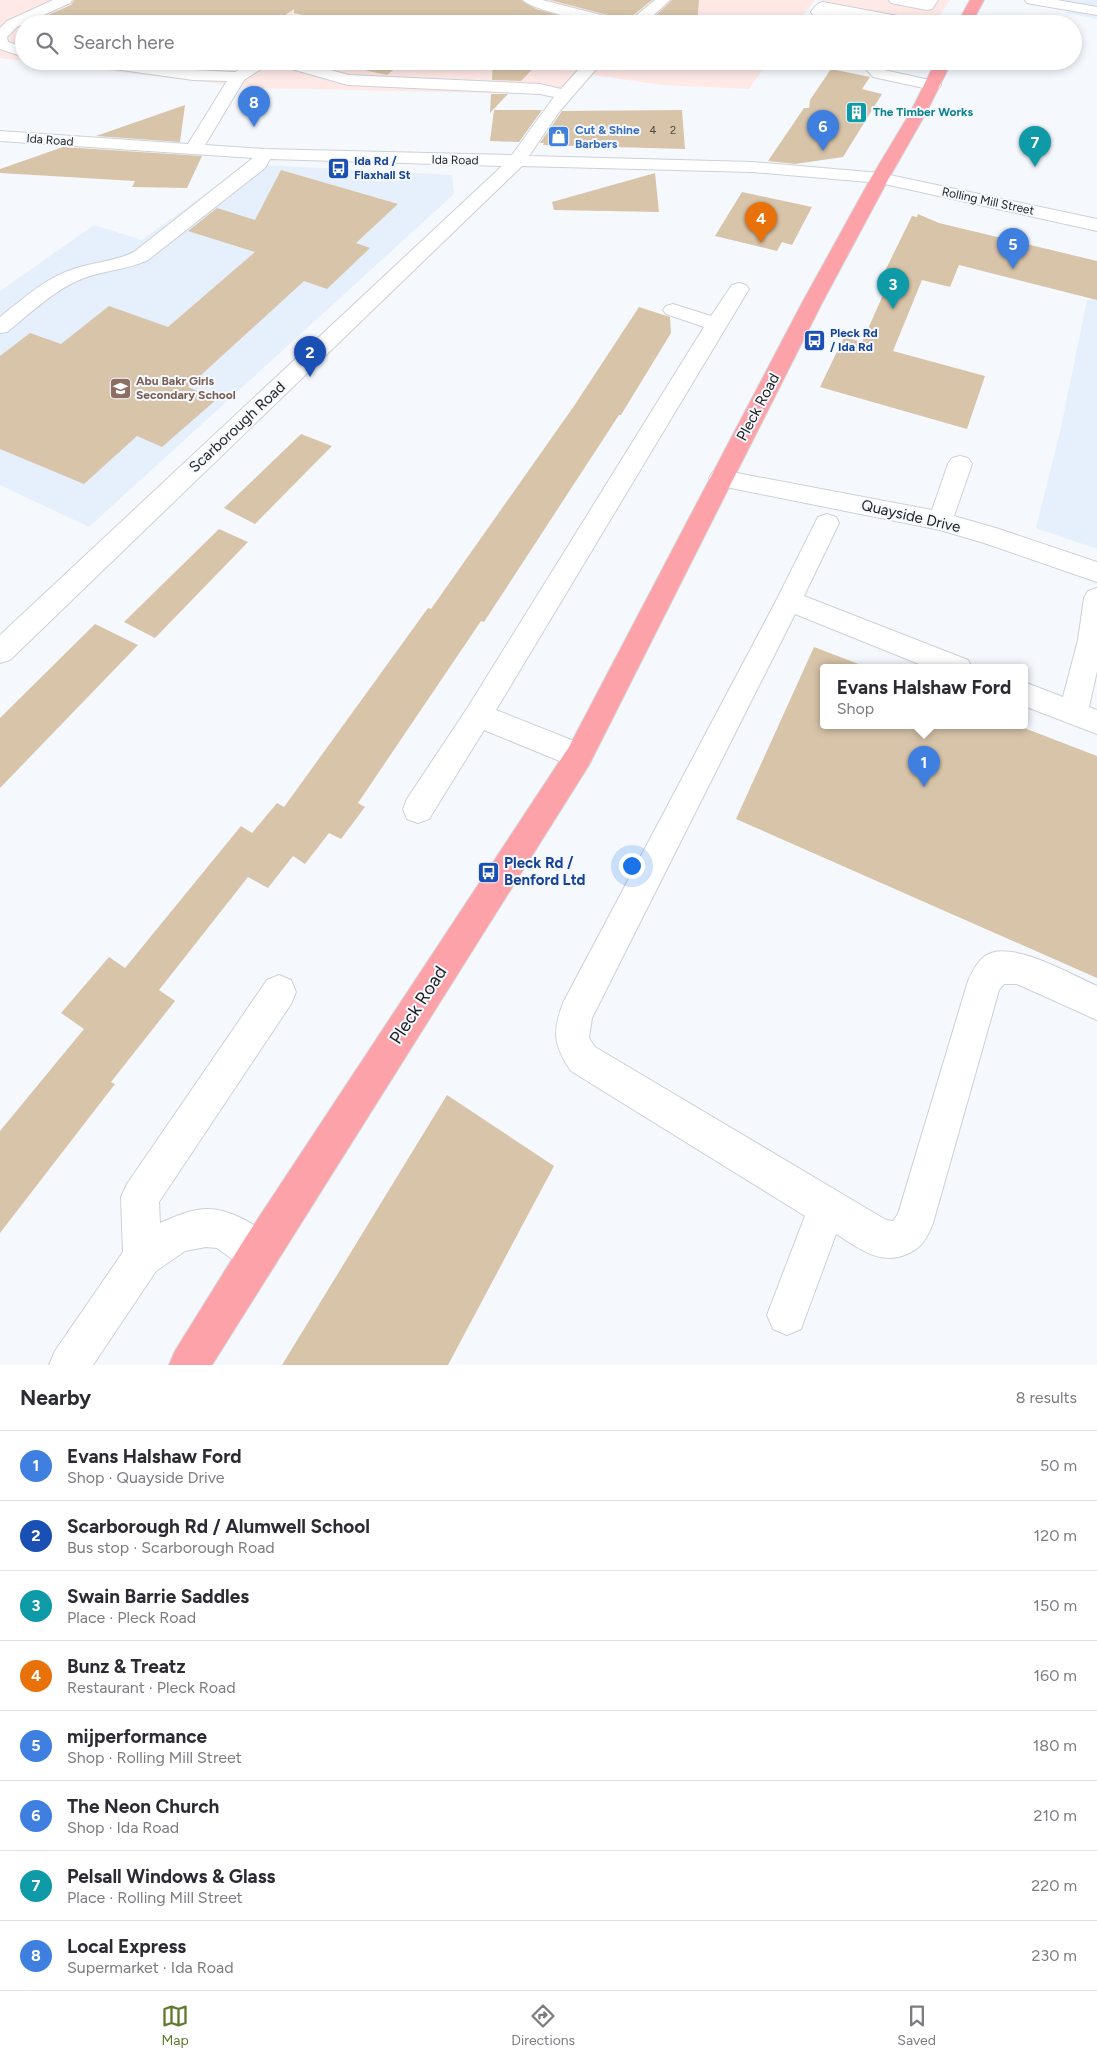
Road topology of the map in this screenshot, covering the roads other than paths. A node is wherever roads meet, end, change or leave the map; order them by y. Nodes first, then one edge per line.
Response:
1 (65, 0) edge
2 (530, 0) edge
3 (663, 0) edge
4 (896, 0) edge
5 (931, 0) edge
6 (977, 0) edge
7 (1032, 0) edge
8 (854, 11) dead end
9 (1097, 11) edge
10 (32, 15) edge
11 (582, 15) edge
12 (646, 15) edge
13 (874, 15) edge
14 (969, 15) edge
15 (15, 23) edge
16 (0, 36) edge
17 (15, 50) edge
18 (162, 70) edge
19 (250, 70) edge
20 (312, 70) edge
21 (586, 70) edge
22 (875, 70) edge
23 (936, 70) edge
24 (238, 77) junction
25 (932, 85) junction
26 (563, 94) junction
27 (1, 137) edge
28 (743, 149) dead end
29 (193, 150) junction
30 (264, 154) junction
31 (517, 161) junction
32 (752, 167) junction
33 (880, 178) junction
34 (1097, 225) edge
35 (739, 289) dead end
36 (673, 310) dead end
37 (716, 324) junction
38 (0, 327) edge
39 (960, 464) dead end
40 (720, 478) junction
41 (940, 521) junction
42 (827, 524) dead end
43 (1097, 572) edge
44 (1097, 598) edge
45 (789, 601) junction
46 (0, 652) edge
47 (948, 664) edge
48 (1028, 696) edge
49 (478, 715) junction
50 (1085, 718) edge
51 (579, 756) junction
52 (418, 810) dead end
53 (279, 992) dead end
54 (1097, 1003) edge
55 (827, 1208) junction
56 (258, 1254) junction
57 (142, 1257) junction
58 (787, 1315) dead end
59 (69, 1365) edge
60 (189, 1365) edge

1 - 10 street
2 - 11 street
3 - 12 street
4 - 5 street
6 - 14 highway
7 - 9 street
8 - 13 street
15 - 16 street
16 - 17 street
18 - 24 street
19 - 24 street
20 - 26 street
21 - 26 street, Scarborough Road
22 - 25 street
23 - 25 highway, Pleck Road
24 - 29 street
25 - 33 highway, Pleck Road
26 - 31 street, Scarborough Road
27 - 29 street, Ida Road
28 - 32 street
29 - 30 street, Ida Road
30 - 31 street, Ida Road
30 - 38 street
31 - 32 street, Ida Road
31 - 46 street, Scarborough Road
32 - 33 street, Ida Road
33 - 34 street, Rolling Mill Street
33 - 40 highway, Pleck Road
35 - 37 street
36 - 37 street
37 - 49 street
39 - 41 street
40 - 41 street, Quayside Drive
40 - 51 highway, Pleck Road
41 - 43 street, Quayside Drive
42 - 45 street
44 - 50 street
45 - 47 street
45 - 55 street
48 - 50 street
49 - 51 street
49 - 52 street
51 - 56 highway, Pleck Road
53 - 57 street
54 - 55 street
55 - 58 street
56 - 57 street
56 - 60 highway, Pleck Road
57 - 59 street

